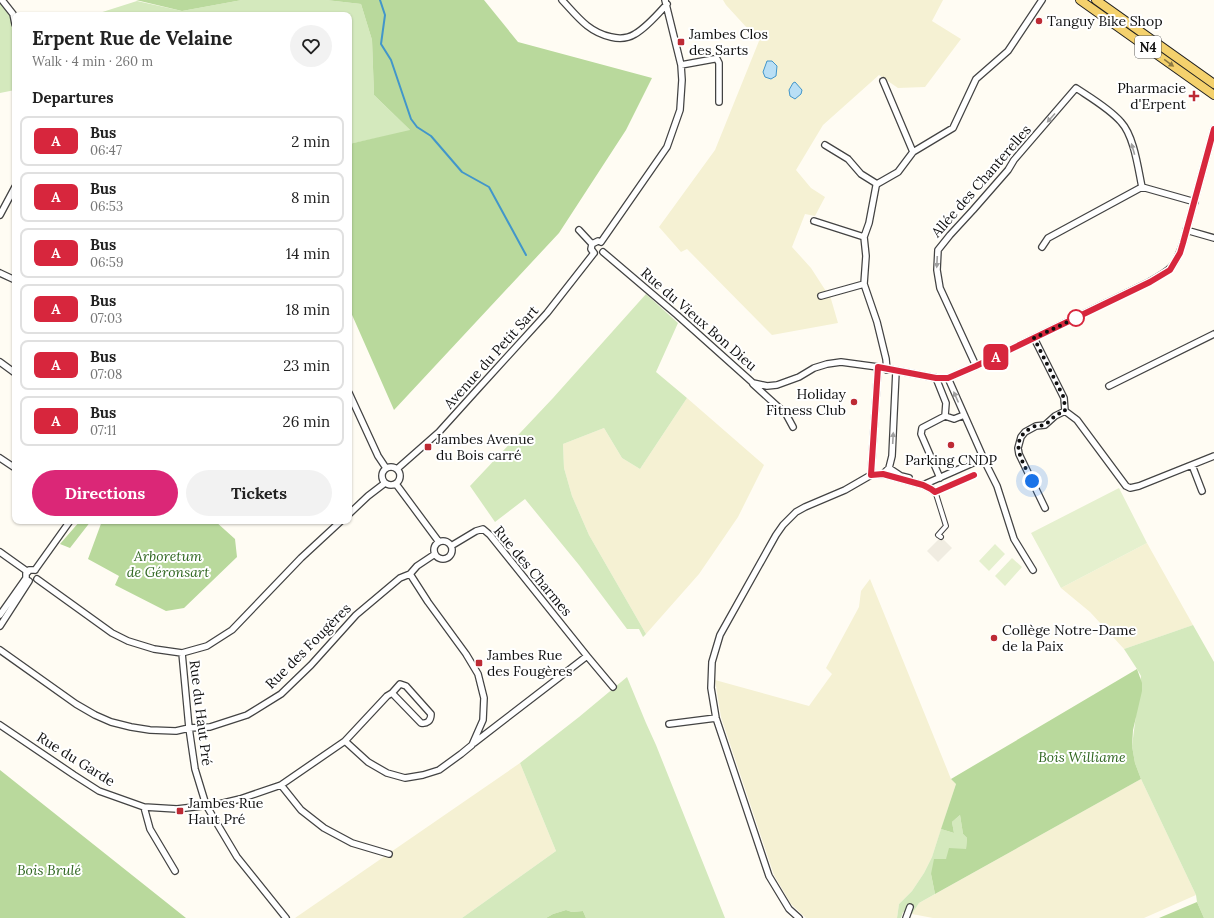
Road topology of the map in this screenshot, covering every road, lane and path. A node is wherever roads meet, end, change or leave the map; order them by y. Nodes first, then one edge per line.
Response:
1 (2, 0) edge
2 (562, 0) edge
3 (1042, 0) edge
4 (1080, 0) edge
5 (1096, 0) edge
6 (666, 2) edge
7 (12, 13) edge
8 (681, 65) junction
9 (883, 82) dead end
10 (1214, 84) edge
11 (1214, 95) edge
12 (719, 102) dead end
13 (1214, 129) edge
14 (825, 145) dead end
15 (913, 152) junction
16 (877, 184) junction
17 (1142, 186) junction
18 (12, 193) edge
19 (1195, 202) junction
20 (0, 215) edge
21 (814, 221) dead end
22 (579, 230) dead end
23 (1186, 230) junction
24 (864, 237) junction
25 (1214, 238) edge
26 (601, 242) junction
27 (592, 244) junction
28 (1042, 247) dead end
29 (602, 252) junction
30 (594, 253) junction
31 (0, 273) edge
32 (12, 279) edge
33 (864, 284) junction
34 (821, 296) dead end
35 (1214, 334) edge
36 (1034, 338) junction
37 (0, 362) edge
38 (976, 366) junction
39 (878, 367) junction
40 (887, 370) junction
41 (12, 371) edge
42 (896, 371) junction
43 (936, 378) junction
44 (948, 378) junction
45 (753, 383) junction
46 (1109, 386) dead end
47 (352, 399) edge
48 (354, 403) joint
49 (1065, 411) junction
50 (964, 415) junction
51 (945, 416) junction
52 (793, 427) dead end
53 (1214, 456) edge
54 (0, 458) edge
55 (984, 458) junction
56 (1192, 465) junction
57 (12, 466) edge
58 (386, 468) junction
59 (889, 468) junction
60 (397, 469) junction
61 (883, 474) junction
62 (871, 475) junction
63 (940, 478) junction
64 (930, 482) junction
65 (385, 483) junction
66 (396, 484) junction
67 (923, 485) junction
68 (1202, 491) dead end
69 (935, 493) joint
70 (1045, 508) dead end
71 (352, 511) edge
72 (68, 524) edge
73 (338, 524) edge
74 (941, 538) dead end
75 (439, 542) junction
76 (451, 546) junction
77 (0, 552) edge
78 (435, 554) junction
79 (35, 570) junction
80 (1033, 570) dead end
81 (28, 572) junction
82 (410, 574) junction
83 (37, 579) junction
84 (27, 580) junction
85 (0, 615) edge
86 (0, 626) edge
87 (0, 650) edge
88 (182, 653) junction
89 (588, 656) junction
90 (613, 687) dead end
91 (392, 693) junction
92 (716, 718) junction
93 (483, 720) junction
94 (669, 724) dead end
95 (0, 725) edge
96 (189, 728) junction
97 (494, 728) junction
98 (345, 741) junction
99 (472, 744) junction
100 (280, 785) junction
101 (206, 805) junction
102 (144, 807) junction
103 (389, 854) dead end
104 (175, 871) dead end
105 (910, 907) dead end
106 (286, 918) edge
107 (799, 918) edge
108 (906, 918) edge

1 - 7 street
2 - 6 street
3 - 15 street
4 -> 11 main road, N4
5 - 10 main road, N4
6 - 8 street
8 - 12 street
8 - 26 street
9 - 15 street
13 - 19 street
14 - 16 street
15 - 16 street
16 - 24 street
17 - 19 street
17 - 28 street
17 -> 38 street, Allée des Chanterelles
18 - 20 street
19 - 23 street
21 - 24 street
22 - 27 street
23 - 25 street
23 - 36 street
24 - 33 street
26 - 27 street
26 - 29 street
27 - 30 street
29 - 30 street
29 - 45 street, Rue du Vieux Bon Dieu
30 - 60 street, Avenue du Petit Sart
31 - 32 street
33 - 34 street
33 - 40 street
35 - 46 street
36 - 38 street
36 - 49 street
37 - 41 street
38 - 44 street
39 - 40 street, Rue du Vieux Bon Dieu
39 - 45 street, Rue du Vieux Bon Dieu
39 - 62 street
40 - 42 street, Rue du Vieux Bon Dieu
42 - 43 street
59 -> 42 street
43 - 44 street
43 - 51 street
50 -> 44 street
45 - 52 street
47 - 48 street
48 - 58 street
49 - 56 street
49 - 70 street
50 - 51 street
50 - 55 street
51 - 63 street
53 - 56 street
54 - 57 street
55 - 63 street
55 - 80 street
56 - 68 street
58 - 60 street
58 - 65 street
59 - 61 street
59 - 64 street
60 - 66 street
61 - 62 street
61 - 67 street
62 - 92 street
63 - 64 street
64 - 67 street
65 - 66 street
65 - 71 street
66 - 75 street
67 - 69 street
69 - 74 street
72 - 79 street
73 - 88 street
75 - 76 street
75 - 78 street
76 - 78 street
76 - 89 street, Rue des Charmes
77 - 81 street
78 - 82 street, Rue des Fougères
79 - 81 street
79 - 83 street
81 - 84 street
82 - 93 street
82 - 96 street, Rue des Fougères
83 - 84 street
83 - 88 street
84 - 85 street
84 - 86 street
87 - 96 street, Rue des Fougères
88 - 96 street, Rue du Haut Pré
89 - 90 street, Rue des Charmes
89 - 97 street
91 - 91 street
91 - 98 street, Rue du Garde
92 - 94 street
92 - 107 street
93 - 97 street
93 - 99 street
95 - 102 street, Rue du Garde
96 - 101 street, Rue du Haut Pré
97 - 99 street
98 - 99 street
98 - 100 street, Rue du Garde
100 - 101 street, Rue du Garde
100 - 103 street
101 - 102 street, Rue du Garde
101 - 106 street, Rue du Haut Pré
102 - 104 street
105 - 108 street

